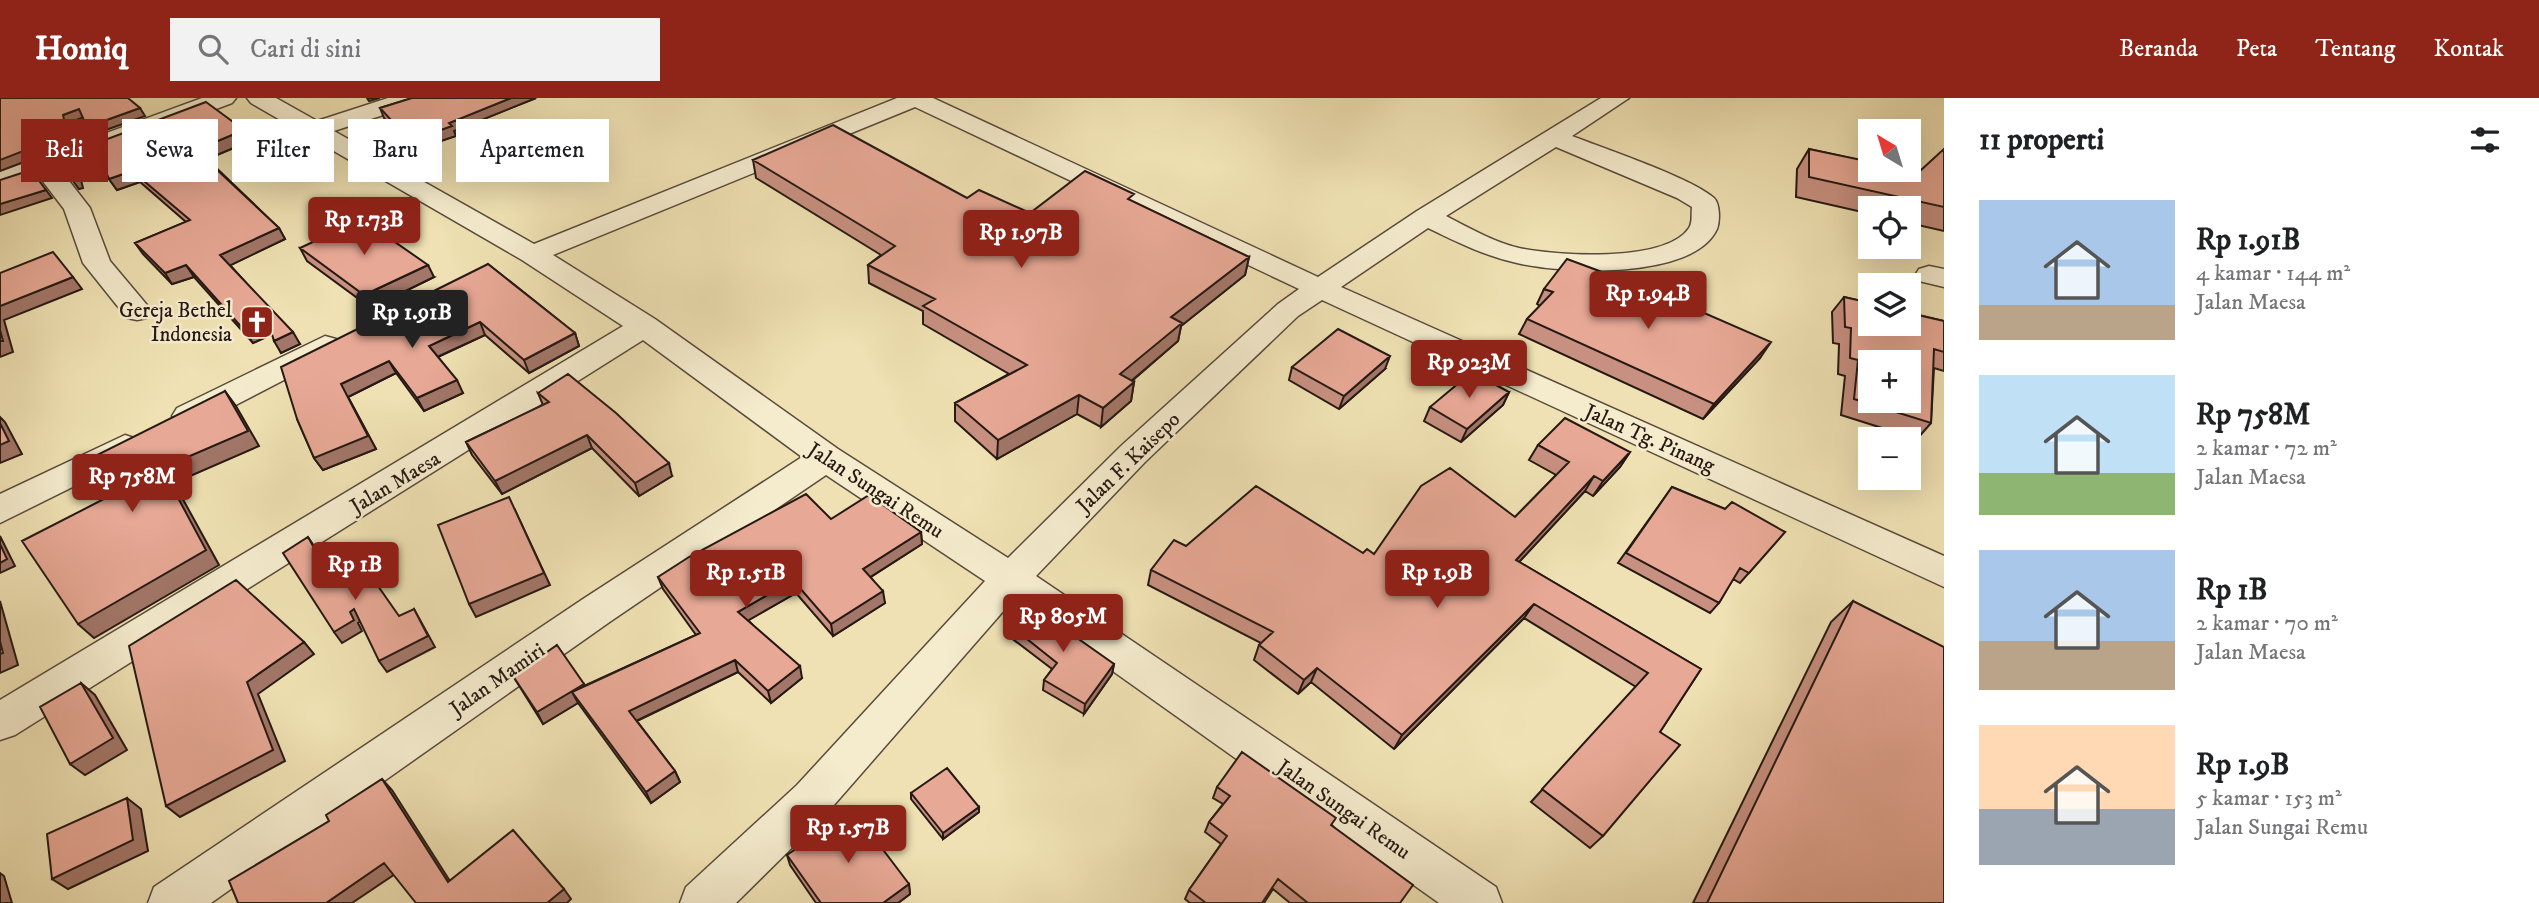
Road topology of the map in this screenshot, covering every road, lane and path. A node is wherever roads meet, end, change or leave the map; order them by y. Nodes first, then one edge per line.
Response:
1 (224, 98) edge
2 (259, 98) edge
3 (412, 98) edge
4 (915, 98) edge
5 (1617, 98) edge
6 (298, 119) edge
7 (334, 123) edge
8 (1553, 137) junction
9 (334, 139) edge
10 (108, 142) edge
11 (21, 174) edge
12 (0, 181) edge
13 (57, 182) edge
14 (1426, 218) junction
15 (527, 251) junction
16 (484, 267) edge
17 (1317, 288) junction
18 (137, 311) dead end
19 (645, 326) junction
20 (347, 335) edge
21 (826, 457) junction
22 (0, 510) edge
23 (1944, 572) edge
24 (1012, 579) junction
25 (0, 722) edge
26 (171, 903) edge
27 (703, 903) edge
28 (1479, 903) edge

1 - 10 street
2 - 6 street, Jalan Sungai Remu
3 - 7 street
4 - 15 street
4 - 17 street, Jalan Tg. Pinang
5 - 8 street, Jalan F. Kaisepo
8 - 14 street, Jalan F. Kaisepo
8 - 14 street
9 - 15 street, Jalan Sungai Remu
11 - 12 street
13 - 18 street
14 - 17 street, Jalan F. Kaisepo
15 - 16 street
15 - 19 street, Jalan Sungai Remu
17 - 23 street, Jalan Tg. Pinang
17 - 24 street, Jalan F. Kaisepo
19 - 21 street, Jalan Sungai Remu
19 - 25 street, Jalan Maesa
20 - 22 street
21 - 24 street, Jalan Sungai Remu
21 - 26 street, Jalan Mamiri
24 - 27 street, Jalan F. Kaisepo
24 - 28 street, Jalan Sungai Remu

